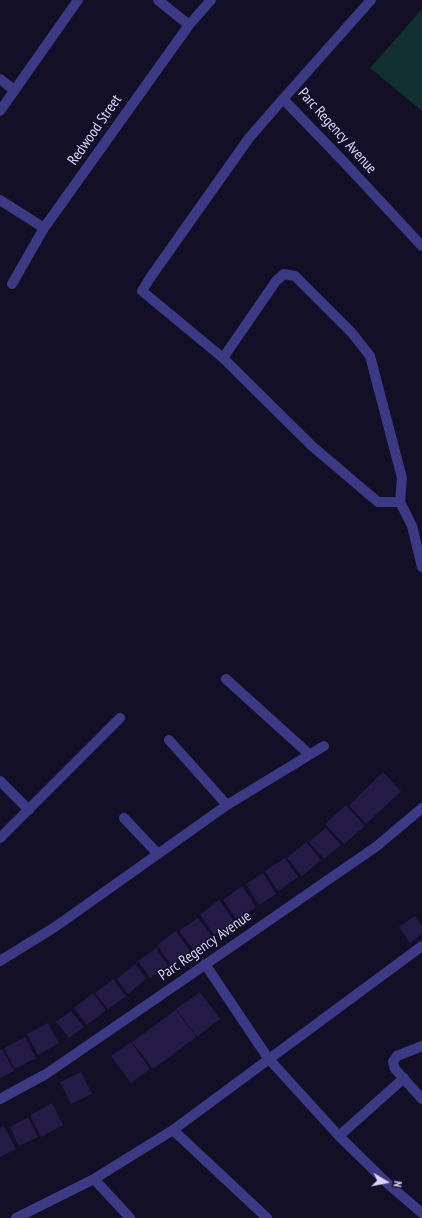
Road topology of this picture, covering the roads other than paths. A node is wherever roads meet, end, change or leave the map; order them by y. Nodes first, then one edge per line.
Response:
1 (158, 0) edge
2 (211, 0) edge
3 (371, 0) edge
4 (73, 2) edge
5 (188, 25) junction
6 (0, 79) edge
7 (14, 90) junction
8 (283, 99) junction
9 (0, 111) edge
10 (0, 200) edge
11 (44, 228) junction
12 (422, 246) edge
13 (12, 284) dead end
14 (222, 358) junction
15 (400, 502) junction
16 (422, 567) edge
17 (226, 679) dead end
18 (120, 718) dead end
19 (168, 740) dead end
20 (324, 746) dead end
21 (309, 754) junction
22 (0, 781) edge
23 (227, 805) junction
24 (422, 808) edge
25 (29, 810) junction
26 (124, 818) dead end
27 (0, 838) edge
28 (158, 854) junction
29 (422, 946) edge
30 (0, 961) edge
31 (205, 964) junction
32 (422, 1046) edge
33 (268, 1058) junction
34 (404, 1078) junction
35 (0, 1099) edge
36 (422, 1099) edge
37 (173, 1130) junction
38 (339, 1136) junction
39 (94, 1179) junction
40 (422, 1212) edge
41 (16, 1218) edge
42 (130, 1218) edge
43 (267, 1218) edge

1 - 5 street
2 - 5 street, Redwood Street
3 - 8 street, Parc Regency Avenue
4 - 7 street
5 - 11 street, Redwood Street
6 - 7 street
7 - 9 street
8 - 12 street, Parc Regency Avenue
8 - 14 street
10 - 11 street
11 - 13 street, Redwood Street
14 - 15 street
14 - 15 street
15 - 16 street
17 - 21 street
18 - 25 street
19 - 23 street
20 - 21 street
21 - 23 street
22 - 25 street
23 - 28 street
24 - 31 street, Parc Regency Avenue
25 - 27 street
26 - 28 street
28 - 30 street
29 - 33 street
31 - 33 street
31 - 35 street, Parc Regency Avenue
32 - 34 street
33 - 37 street
33 - 38 street
34 - 36 street
34 - 38 street
37 - 39 street
37 - 43 street
38 - 40 street
39 - 41 street
39 - 42 street

